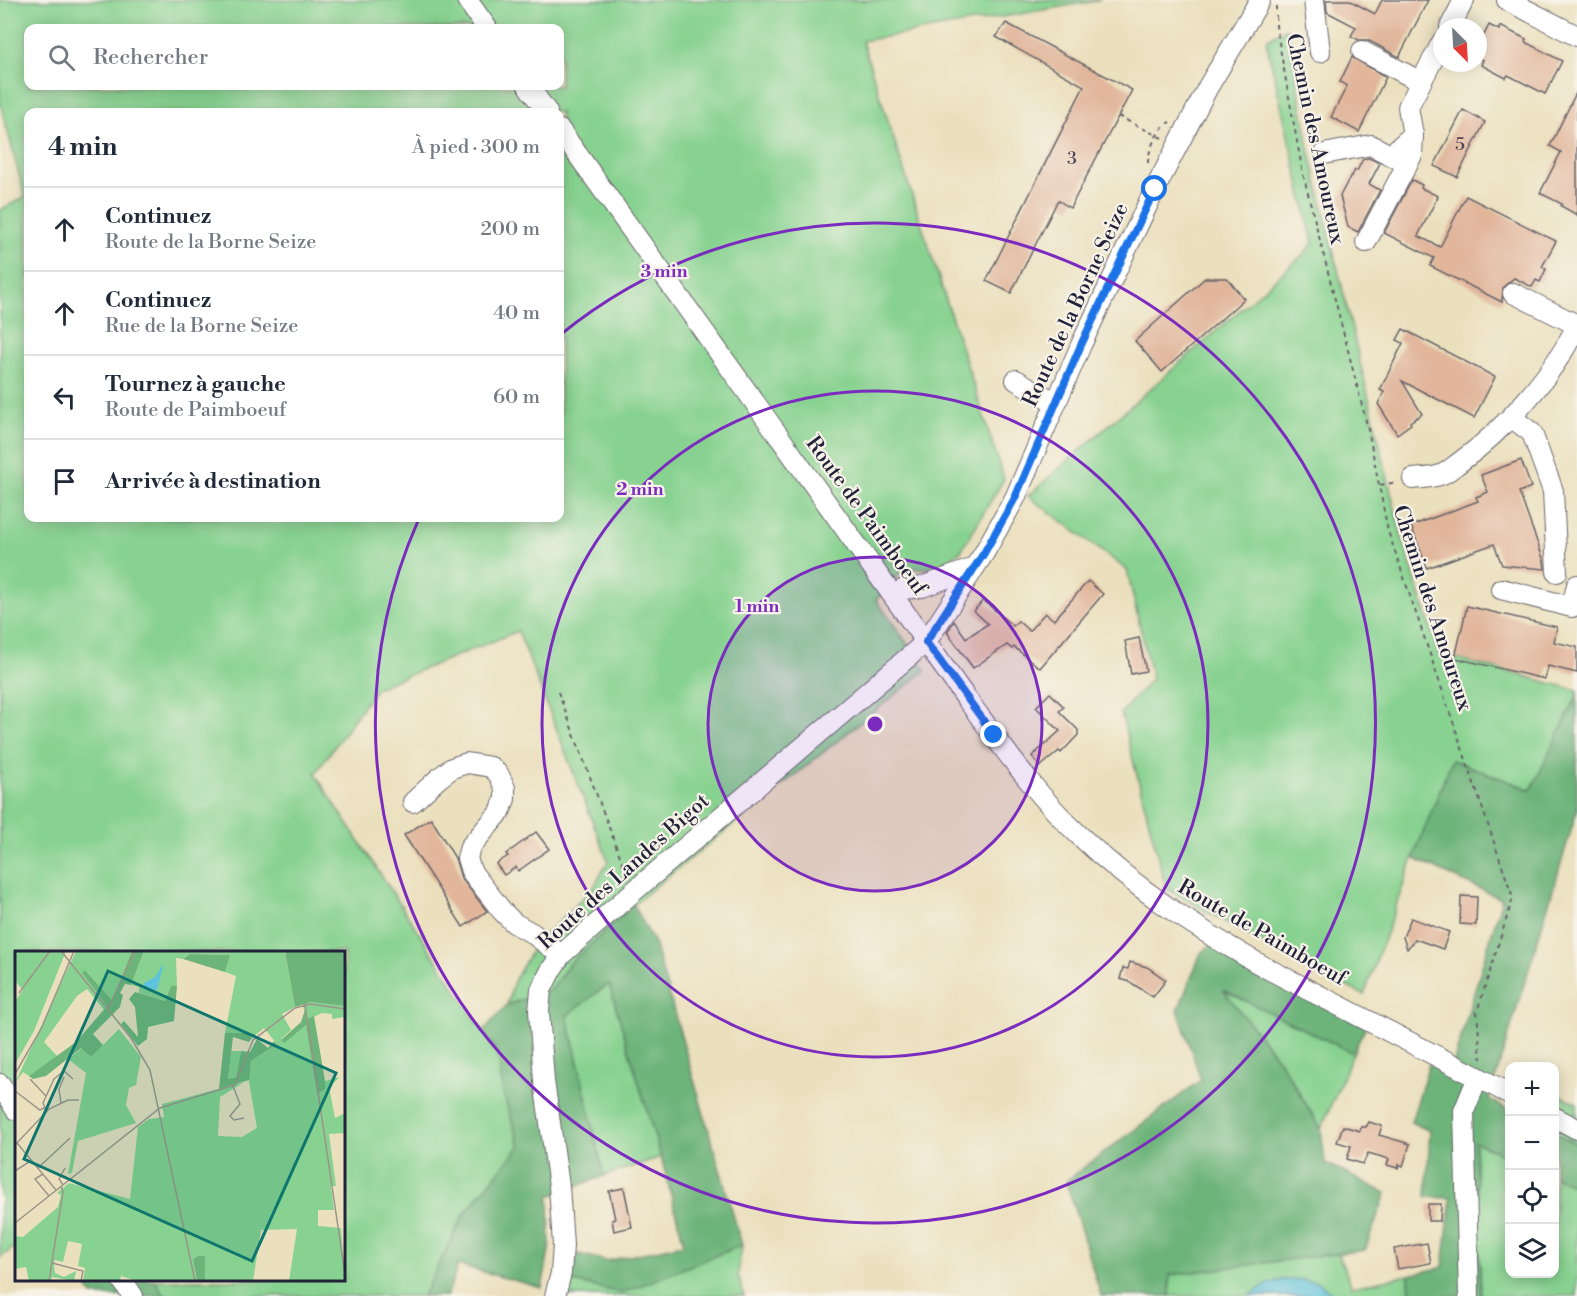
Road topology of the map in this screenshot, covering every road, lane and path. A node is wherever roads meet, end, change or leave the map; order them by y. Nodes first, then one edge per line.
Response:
1 (467, 0) edge
2 (1268, 0) edge
3 (1314, 0) edge
4 (1464, 0) edge
5 (1507, 0) edge
6 (1534, 6) edge
7 (1455, 18) edge
8 (484, 24) edge
9 (1577, 36) edge
10 (1362, 51) dead end
11 (1320, 52) dead end
12 (1433, 59) edge
13 (1421, 82) junction
14 (531, 90) edge
15 (544, 108) edge
16 (1118, 116) dead end
17 (1413, 135) junction
18 (564, 136) edge
19 (1157, 136) junction
20 (1178, 147) junction
21 (1149, 153) dead end
22 (1324, 154) dead end
23 (1366, 242) dead end
24 (1513, 293) dead end
25 (1576, 331) edge
26 (1016, 380) dead end
27 (1056, 403) junction
28 (1511, 417) junction
29 (1413, 479) dead end
30 (974, 568) junction
31 (1557, 572) dead end
32 (1577, 585) edge
33 (1501, 589) dead end
34 (893, 596) junction
35 (926, 642) junction
36 (558, 692) dead end
37 (413, 802) dead end
38 (633, 892) junction
39 (561, 956) junction
40 (1478, 1077) junction
41 (0, 1084) edge
42 (1505, 1092) edge
43 (15, 1108) edge
44 (1559, 1120) edge
45 (1577, 1129) edge
46 (123, 1281) edge
47 (133, 1296) edge
48 (555, 1296) edge
49 (1469, 1296) edge

1 - 8 street
2 - 20 street, Route de la Borne Seize
2 - 40 path, Chemin des Amoureux
3 - 11 street
4 - 7 street
5 - 6 street
6 - 9 street
10 - 13 street
12 - 13 street
13 - 17 street
14 - 15 street
16 - 19 path
17 - 22 street
17 - 23 street
18 - 34 street, Route de Paimboeuf
19 - 20 path
19 - 21 path
20 - 27 street, Route de la Borne Seize
24 - 25 street
25 - 28 street
26 - 27 street
27 - 30 street, Route de la Borne Seize
28 - 29 street
28 - 31 street
30 - 34 street
30 - 35 street, Route de la Borne Seize
32 - 33 street
34 - 35 street, Route de Paimboeuf
35 - 38 street, Route des Landes Bigot
35 - 40 street, Route de Paimboeuf
36 - 38 path
37 - 39 street
38 - 39 street, Route des Landes Bigot
39 - 48 street, Route des Landes Bigot
40 - 42 street, Route de Paimboeuf
40 - 49 street
41 - 43 street
44 - 45 street
46 - 47 street

